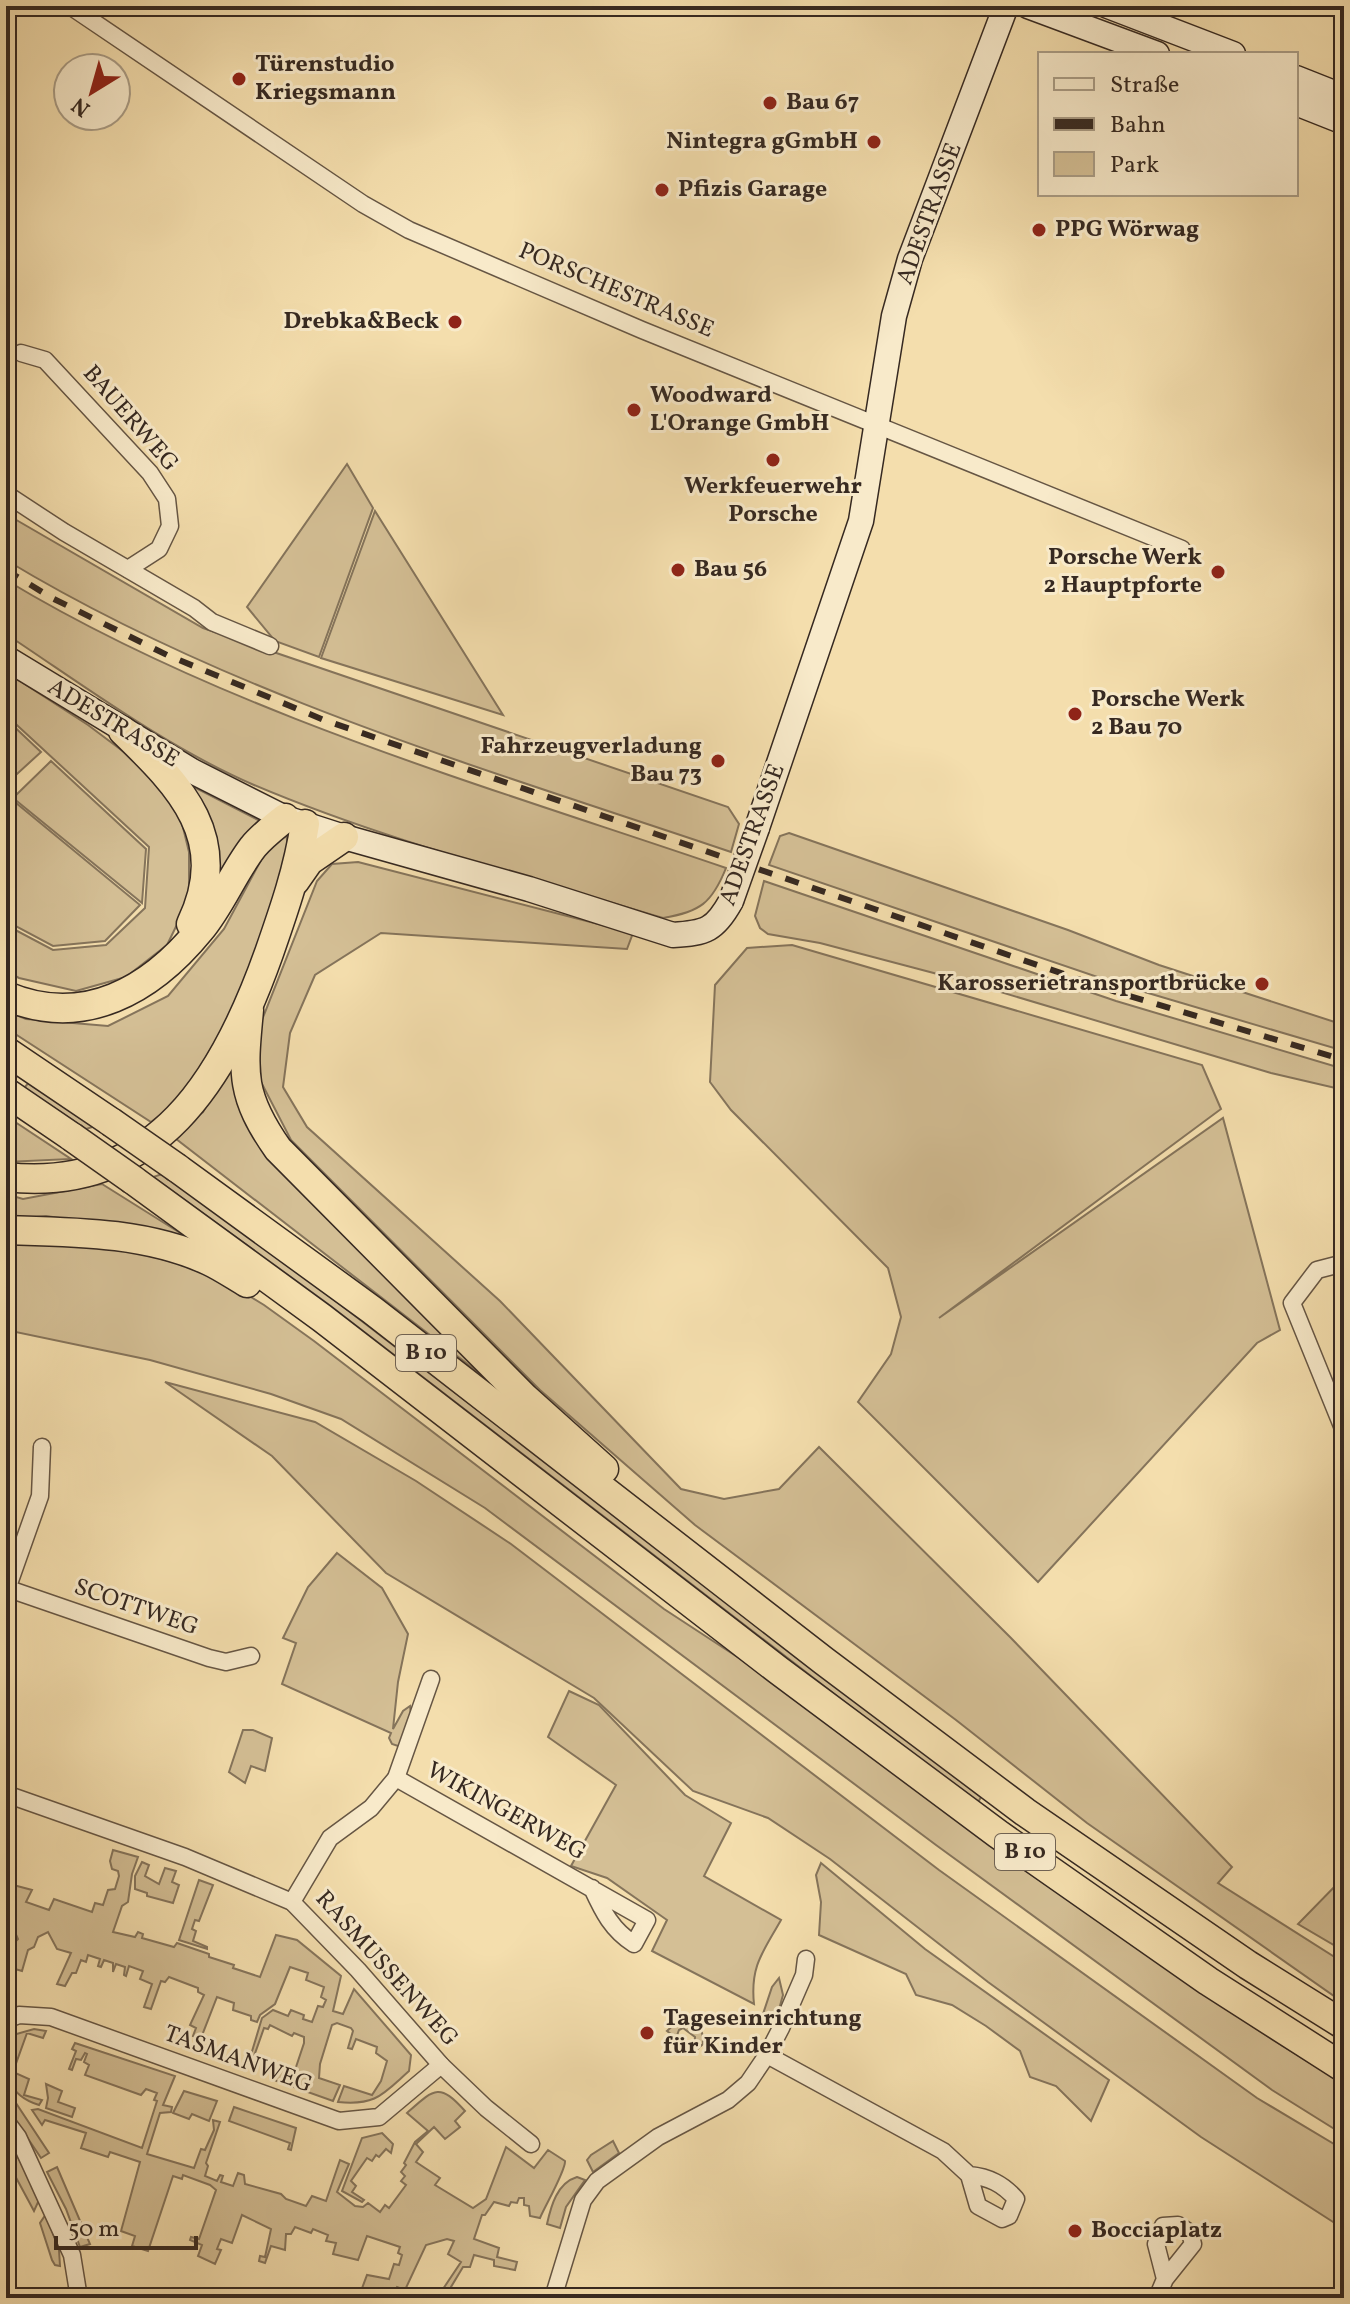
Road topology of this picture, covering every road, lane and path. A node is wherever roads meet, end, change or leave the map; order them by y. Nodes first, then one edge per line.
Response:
1 (70, 6) edge
2 (1006, 6) edge
3 (1028, 6) edge
4 (1108, 6) edge
5 (1152, 52) edge
6 (1228, 52) edge
7 (1298, 79) edge
8 (1344, 97) edge
9 (1298, 104) edge
10 (1344, 122) edge
11 (21, 353) dead end
12 (877, 426) junction
13 (6, 494) edge
14 (1182, 549) dead end
15 (128, 569) junction
16 (270, 646) dead end
17 (6, 658) edge
18 (123, 731) junction
19 (295, 821) junction
20 (344, 837) junction
21 (295, 882) junction
22 (175, 954) junction
23 (6, 996) edge
24 (249, 1010) junction
25 (6, 1051) edge
26 (6, 1092) edge
27 (6, 1177) edge
28 (6, 1230) edge
29 (1344, 1263) edge
30 (322, 1318) junction
31 (1344, 1431) edge
32 (42, 1447) dead end
33 (671, 1543) junction
34 (7, 1590) edge
35 (251, 1656) dead end
36 (431, 1679) dead end
37 (396, 1778) junction
38 (6, 1794) edge
39 (592, 1888) dead end
40 (292, 1902) junction
41 (806, 1959) dead end
42 (6, 2020) edge
43 (1344, 2025) edge
44 (767, 2055) junction
45 (441, 2065) junction
46 (1344, 2068) edge
47 (6, 2121) edge
48 (531, 2144) dead end
49 (969, 2175) junction
50 (1165, 2279) dead end
51 (79, 2298) edge
52 (553, 2298) edge
53 (1157, 2298) edge

1 - 12 street, PORSCHESTRASSE
2 - 12 main road, ADESTRASSE
3 - 5 main road
4 - 6 main road
7 - 8 main road
9 - 10 main road
11 - 15 street, BAUERWEG
12 - 14 street, PORSCHESTRASSE
12 - 20 main road, ADESTRASSE, bridge
13 - 15 street
15 - 16 street
17 - 18 main road, ADESTRASSE
18 - 19 main road, ADESTRASSE
18 - 22 highway
19 - 20 main road, ADESTRASSE
19 - 21 highway
19 - 22 highway
20 - 21 highway
21 - 24 highway
22 - 23 highway
24 - 27 highway
24 - 33 highway
25 - 33 highway, B 10, bridge
26 - 30 highway, B 10, bridge
28 - 30 highway, B 10
29 - 31 street
30 - 46 highway, B 10
32 - 34 street
33 - 43 highway, B 10
34 - 35 street, SCOTTWEG
36 - 37 street, WIKINGERWEG
37 - 39 street, WIKINGERWEG
37 - 40 street, WIKINGERWEG
38 - 40 street, RASMUSSENWEG
40 - 45 street, RASMUSSENWEG
41 - 44 street
42 - 45 street, TASMANWEG
44 - 49 street
44 - 52 street
45 - 48 street, RASMUSSENWEG
47 - 51 street
49 - 49 street
50 - 53 street

